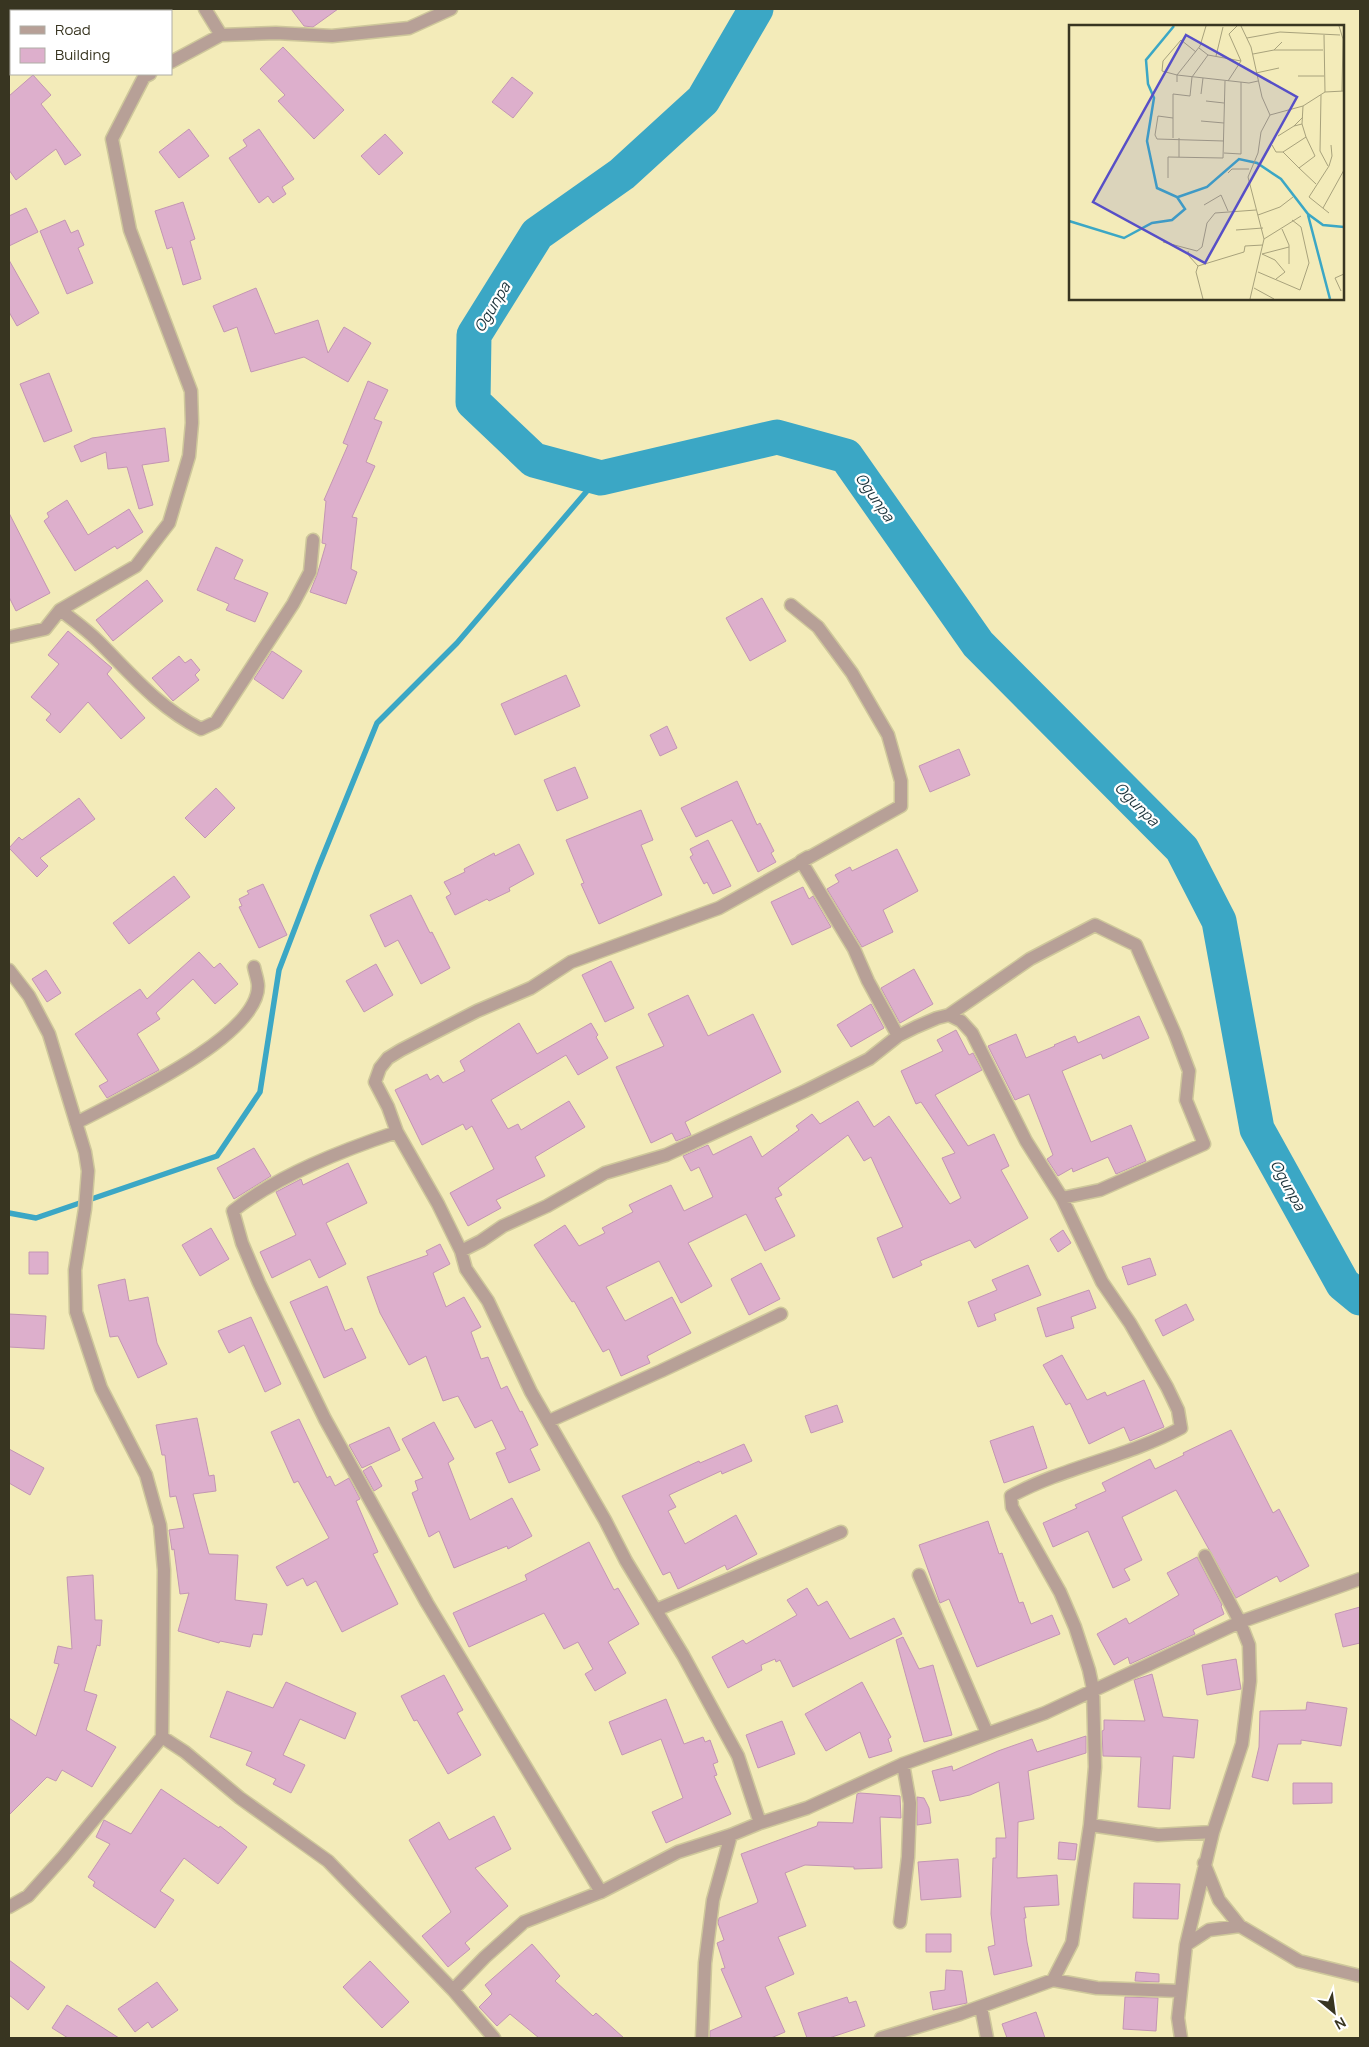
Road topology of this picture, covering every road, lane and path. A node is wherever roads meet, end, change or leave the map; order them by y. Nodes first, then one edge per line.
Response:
1 (205, 9) edge
2 (451, 9) edge
3 (221, 35) junction
4 (172, 61) edge
5 (148, 75) edge
6 (313, 540) dead end
7 (790, 605) dead end
8 (60, 610) junction
9 (9, 637) edge
10 (900, 806) junction
11 (254, 967) dead end
12 (9, 970) edge
13 (949, 1015) junction
14 (898, 1036) junction
15 (76, 1123) junction
16 (397, 1132) junction
17 (1062, 1198) junction
18 (461, 1251) junction
19 (781, 1314) dead end
20 (549, 1421) junction
21 (841, 1532) dead end
22 (1205, 1556) dead end
23 (918, 1575) dead end
24 (1360, 1579) edge
25 (656, 1610) junction
26 (1240, 1622) junction
27 (1093, 1689) junction
28 (987, 1733) junction
29 (162, 1737) junction
30 (903, 1764) junction
31 (760, 1823) junction
32 (1090, 1825) junction
33 (1213, 1832) junction
34 (732, 1835) junction
35 (1204, 1863) junction
36 (601, 1892) junction
37 (9, 1907) edge
38 (900, 1922) dead end
39 (1240, 1926) junction
40 (1186, 1945) junction
41 (1360, 1976) edge
42 (1053, 1980) junction
43 (453, 1990) junction
44 (1179, 1991) junction
45 (980, 2007) junction
46 (494, 2038) edge
47 (702, 2038) edge
48 (881, 2038) edge
49 (988, 2038) edge
50 (1181, 2038) edge

1 - 3 street
2 - 3 street
3 - 4 street
5 - 8 street
6 - 8 street
7 - 10 street
8 - 9 street
10 - 14 street
10 - 16 street
11 - 15 street
12 - 15 street
13 - 14 street
13 - 17 street
13 - 17 street
14 - 18 street
15 - 29 street
16 - 18 street
16 - 36 street
17 - 27 street
18 - 20 street
19 - 20 street
20 - 25 street
21 - 25 street
22 - 26 street
23 - 28 street
24 - 26 street
25 - 31 street
26 - 27 street
26 - 33 street
27 - 28 street
27 - 32 street
28 - 30 street
29 - 37 street
29 - 43 street
30 - 31 street
30 - 38 street
31 - 34 street
32 - 33 street
32 - 42 street
33 - 35 street
34 - 36 street
34 - 47 street
35 - 39 street
35 - 40 street
36 - 43 street
39 - 40 street
39 - 41 street
40 - 44 street
42 - 44 street
42 - 45 street
43 - 46 street
44 - 50 street
45 - 48 street
45 - 49 street

